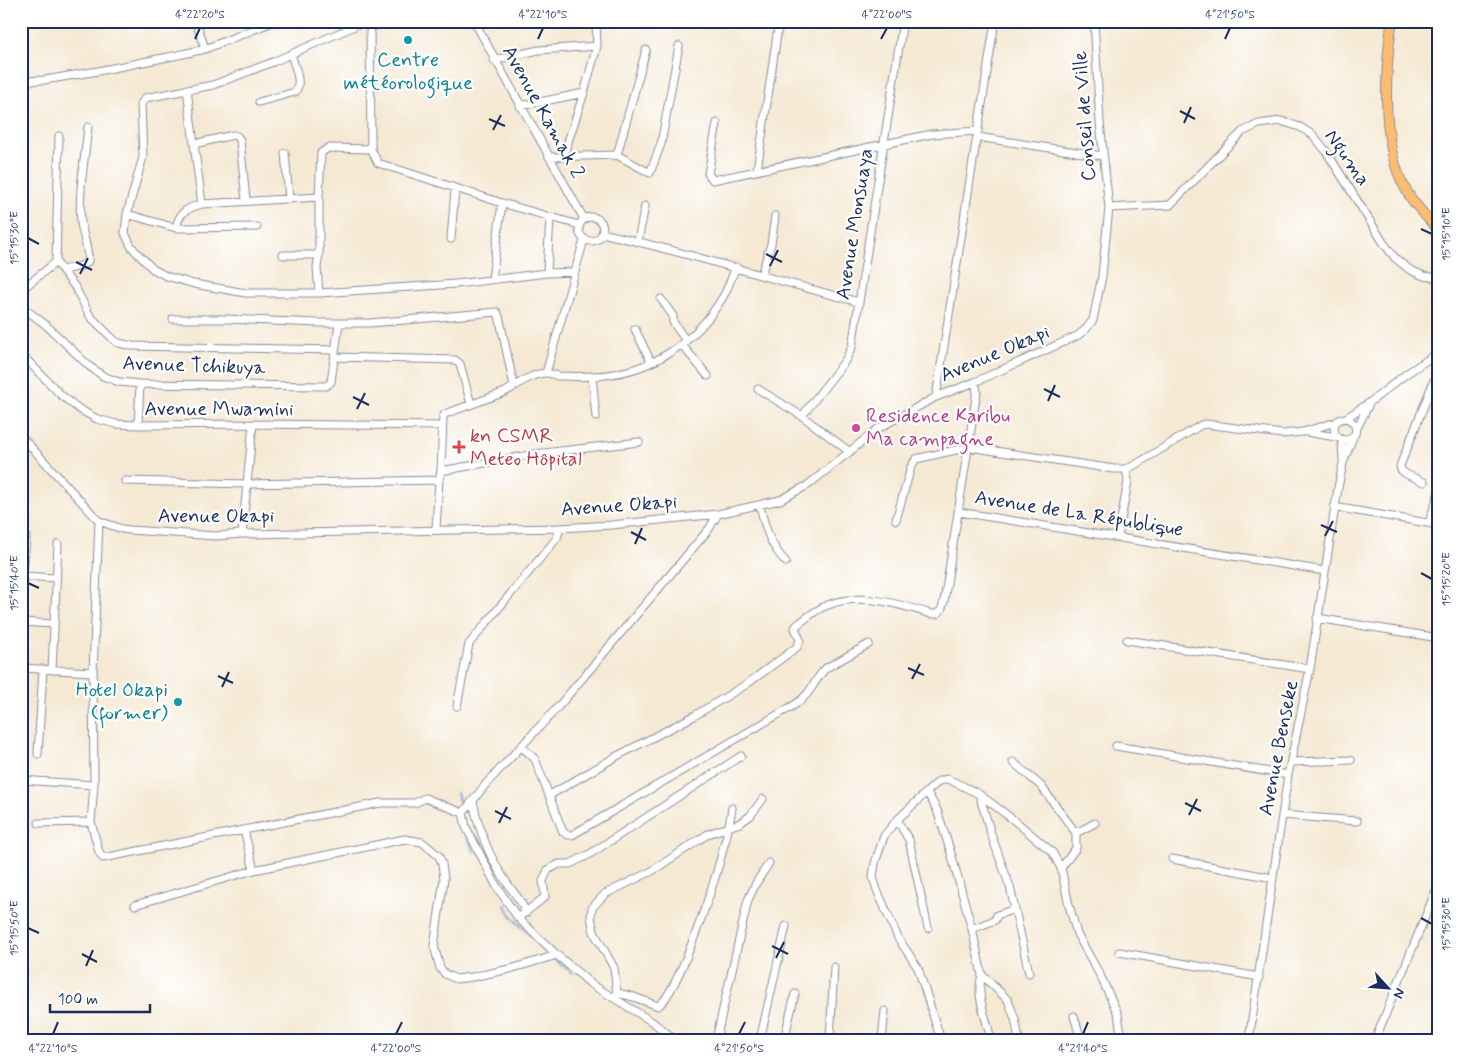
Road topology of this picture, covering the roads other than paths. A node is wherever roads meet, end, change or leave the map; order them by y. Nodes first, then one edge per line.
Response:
1 (196, 21) edge
2 (275, 21) edge
3 (391, 21) edge
4 (474, 21) edge
5 (596, 21) edge
6 (780, 21) edge
7 (903, 21) edge
8 (995, 21) edge
9 (1094, 21) edge
10 (1392, 21) edge
11 (369, 23) edge
12 (597, 46) junction
13 (679, 46) dead end
14 (205, 49) junction
15 (646, 50) dead end
16 (291, 54) junction
17 (494, 60) junction
18 (21, 81) edge
19 (187, 89) junction
20 (584, 93) junction
21 (258, 102) dead end
22 (520, 106) junction
23 (717, 123) dead end
24 (88, 127) dead end
25 (978, 134) junction
26 (59, 136) dead end
27 (194, 144) junction
28 (884, 144) junction
29 (371, 149) junction
30 (284, 153) dead end
31 (617, 155) junction
32 (563, 156) junction
33 (1103, 156) junction
34 (549, 157) junction
35 (757, 170) junction
36 (455, 188) junction
37 (289, 198) junction
38 (319, 198) junction
39 (246, 200) junction
40 (502, 203) junction
41 (202, 204) junction
42 (644, 206) dead end
43 (1109, 208) junction
44 (127, 214) junction
45 (775, 216) dead end
46 (550, 217) junction
47 (582, 222) junction
48 (176, 228) junction
49 (257, 228) dead end
50 (1439, 230) edge
51 (602, 233) junction
52 (451, 239) dead end
53 (584, 240) junction
54 (638, 241) junction
55 (283, 255) dead end
56 (319, 255) junction
57 (56, 262) junction
58 (736, 267) junction
59 (63, 270) junction
60 (575, 272) junction
61 (547, 273) junction
62 (761, 275) junction
63 (1439, 278) edge
64 (492, 279) junction
65 (21, 290) edge
66 (319, 293) junction
67 (661, 299) dead end
68 (860, 302) junction
69 (21, 306) edge
70 (173, 319) dead end
71 (339, 323) junction
72 (635, 329) dead end
73 (684, 343) junction
74 (1439, 352) edge
75 (335, 353) junction
76 (21, 354) edge
77 (651, 362) junction
78 (1439, 368) edge
79 (546, 373) junction
80 (592, 376) junction
81 (708, 376) dead end
82 (974, 382) junction
83 (140, 384) junction
84 (514, 386) junction
85 (758, 389) dead end
86 (936, 397) junction
87 (1369, 403) junction
88 (471, 404) junction
89 (802, 416) junction
90 (596, 417) dead end
91 (1346, 418) junction
92 (1336, 422) junction
93 (253, 424) junction
94 (138, 426) junction
95 (442, 426) junction
96 (1303, 432) junction
97 (1354, 434) junction
98 (21, 436) edge
99 (1339, 438) junction
100 (639, 442) dead end
101 (969, 447) junction
102 (850, 452) junction
103 (1343, 463) junction
104 (1126, 469) junction
105 (441, 471) junction
106 (439, 480) junction
107 (125, 481) dead end
108 (1424, 482) dead end
109 (248, 484) junction
110 (1439, 492) edge
111 (760, 506) junction
112 (1334, 507) junction
113 (958, 512) junction
114 (718, 514) junction
115 (896, 520) dead end
116 (99, 521) junction
117 (1429, 523) junction
118 (1439, 525) edge
119 (560, 528) junction
120 (436, 529) junction
121 (242, 534) junction
122 (26, 537) dead end
123 (1118, 537) junction
124 (58, 544) dead end
125 (786, 562) dead end
126 (1325, 571) junction
127 (22, 576) edge
128 (56, 578) junction
129 (1317, 618) junction
130 (21, 622) edge
131 (54, 624) junction
132 (1439, 638) edge
133 (1127, 640) dead end
134 (869, 644) dead end
135 (21, 668) edge
136 (43, 669) junction
137 (1310, 669) junction
138 (52, 670) junction
139 (92, 672) junction
140 (456, 706) dead end
141 (1116, 746) dead end
142 (522, 747) junction
143 (38, 754) dead end
144 (741, 756) dead end
145 (1351, 760) dead end
146 (1013, 762) dead end
147 (1291, 762) junction
148 (1288, 775) junction
149 (21, 780) edge
150 (94, 785) junction
151 (927, 792) junction
152 (979, 794) junction
153 (550, 795) junction
154 (763, 799) dead end
155 (473, 801) junction
156 (732, 808) dead end
157 (460, 812) junction
158 (1282, 815) junction
159 (897, 820) junction
160 (1357, 821) dead end
161 (91, 822) junction
162 (39, 823) dead end
163 (1095, 824) dead end
164 (728, 827) junction
165 (478, 828) junction
166 (244, 830) junction
167 (468, 832) junction
168 (1076, 833) junction
169 (1172, 858) dead end
170 (769, 863) dead end
171 (1061, 868) junction
172 (254, 870) junction
173 (1273, 878) junction
174 (1439, 883) edge
175 (136, 905) dead end
176 (1015, 908) junction
177 (525, 913) junction
178 (518, 918) junction
179 (786, 926) dead end
180 (928, 928) dead end
181 (972, 929) junction
182 (1119, 952) dead end
183 (557, 955) junction
184 (834, 967) dead end
185 (1029, 973) dead end
186 (982, 976) junction
187 (1258, 977) junction
188 (795, 994) dead end
189 (615, 996) junction
190 (886, 1011) dead end
191 (1074, 1016) dead end
192 (674, 1039) edge
193 (716, 1040) edge
194 (760, 1040) edge
195 (784, 1040) edge
196 (830, 1040) edge
197 (882, 1040) edge
198 (941, 1040) edge
199 (991, 1040) edge
200 (1019, 1040) edge
201 (1081, 1040) edge
202 (1123, 1040) edge
203 (1249, 1040) edge
204 (1375, 1040) edge

1 - 14 street
2 - 14 street
3 - 11 street
4 - 17 street, Avenue Kamak 2
5 - 12 street
6 - 35 street
7 - 28 street, Avenue Monsuaya
8 - 25 street
9 - 33 street, Conseil de Ville
10 - 50 main road
11 - 16 street
11 - 29 street
12 - 17 street
12 - 20 street
13 - 31 street
14 - 18 street
15 - 31 street
16 - 19 street
16 - 21 street
17 - 22 street, Avenue Kamak 2
19 - 27 street
19 - 44 street
20 - 22 street
20 - 32 street
22 - 34 street, Avenue Kamak 2
23 - 35 street
24 - 59 street
25 - 28 street
25 - 33 street
25 - 86 street
26 - 57 street
27 - 39 street
27 - 41 street
28 - 35 street
28 - 68 street, Avenue Monsuaya
29 - 36 street
29 - 38 street
30 - 37 street
31 - 32 street
32 - 34 street
33 - 43 street, Conseil de Ville
34 - 47 street, Avenue Kamak 2
36 - 40 street
36 - 52 street
37 - 38 street
37 - 39 street
38 - 56 street
39 - 41 street
40 - 46 street
40 - 64 street
41 - 48 street
42 - 54 street
43 - 63 street, Nguma
43 - 82 street, Avenue Okapi
44 - 48 street
44 - 66 street
45 - 62 street
46 - 47 street
46 - 61 street
47 - 51 street
47 - 53 street
48 - 49 street
51 - 53 street
51 - 54 street
53 - 60 street
54 - 58 street
55 - 56 street
56 - 66 street
57 - 59 street
57 - 65 street
58 - 62 street
58 - 73 street
59 - 75 street
60 - 61 street
60 - 79 street
61 - 64 street
62 - 68 street
64 - 66 street
67 - 73 street
68 - 89 street, Avenue Monsuaya
69 - 83 street, Avenue Tchikuya
70 - 71 street
71 - 75 street, Avenue Tchikuya
71 - 84 street
72 - 77 street
73 - 77 street
73 - 81 street
74 - 87 street
75 - 83 street, Avenue Tchikuya
75 - 88 street
76 - 94 street, Avenue Mwamini
77 - 80 street
78 - 108 street
79 - 80 street
79 - 84 street
80 - 90 street
82 - 86 street, Avenue Okapi
82 - 101 street, Avenue de La République
83 - 94 street
84 - 88 street
85 - 89 street
86 - 102 street, Avenue Okapi
87 - 91 street
87 - 97 street
88 - 95 street
89 - 102 street
91 - 92 street
91 - 97 street
92 - 96 street
92 - 99 street
93 - 94 street, Avenue Mwamini
93 - 95 street, Avenue Mwamini
93 - 109 street
95 - 105 street
96 - 99 street
96 - 104 street
97 - 99 street
97 - 103 street
98 - 116 street, Avenue Okapi
99 - 103 street
100 - 105 street
101 - 104 street
101 - 113 street, Avenue de La République
101 - 115 street
102 - 111 street, Avenue Okapi
103 - 112 street, Avenue Benseke
104 - 123 street
105 - 106 street
106 - 109 street
106 - 120 street
107 - 109 street
109 - 121 street
110 - 117 street
111 - 114 street, Avenue Okapi
111 - 125 street
112 - 117 street
112 - 126 street, Avenue Benseke
113 - 123 street, Avenue de La République
113 - 153 street
114 - 119 street, Avenue Okapi
114 - 142 street
116 - 121 street, Avenue Okapi
116 - 139 street
117 - 118 street
119 - 120 street, Avenue Okapi
119 - 140 street
120 - 121 street, Avenue Okapi
122 - 127 street
123 - 126 street, Avenue de La République
124 - 128 street
126 - 129 street, Avenue Benseke
127 - 128 street
128 - 131 street
129 - 132 street
129 - 137 street, Avenue Benseke
130 - 131 street
131 - 138 street
133 - 137 street
134 - 153 street
135 - 136 street
136 - 138 street
136 - 143 street
137 - 147 street, Avenue Benseke
138 - 139 street
139 - 150 street
141 - 148 street
142 - 153 street
142 - 155 street
144 - 177 street
145 - 147 street
146 - 168 street
147 - 148 street, Avenue Benseke
148 - 158 street, Avenue Benseke
149 - 150 street
150 - 161 street
151 - 152 street
151 - 159 street
151 - 181 street
152 - 171 street
152 - 176 street
154 - 164 street
155 - 157 street
155 - 165 street
156 - 164 street
157 - 166 street
157 - 167 street
158 - 160 street
158 - 173 street, Avenue Benseke
159 - 180 street
159 - 198 street
161 - 162 street
161 - 166 street
163 - 168 street
164 - 189 street
164 - 189 street
165 - 167 street
165 - 177 street
166 - 172 street
167 - 178 street
168 - 171 street
169 - 173 street
170 - 193 street
171 - 202 street
172 - 175 street
172 - 183 street
173 - 187 street, Avenue Benseke
174 - 204 street
176 - 181 street
176 - 185 street
177 - 178 street
178 - 183 street
179 - 194 street
181 - 186 street
182 - 187 street
183 - 189 street
184 - 196 street
186 - 199 street
186 - 200 street
187 - 203 street, Avenue Benseke
188 - 195 street
189 - 192 street
190 - 197 street
191 - 201 street

